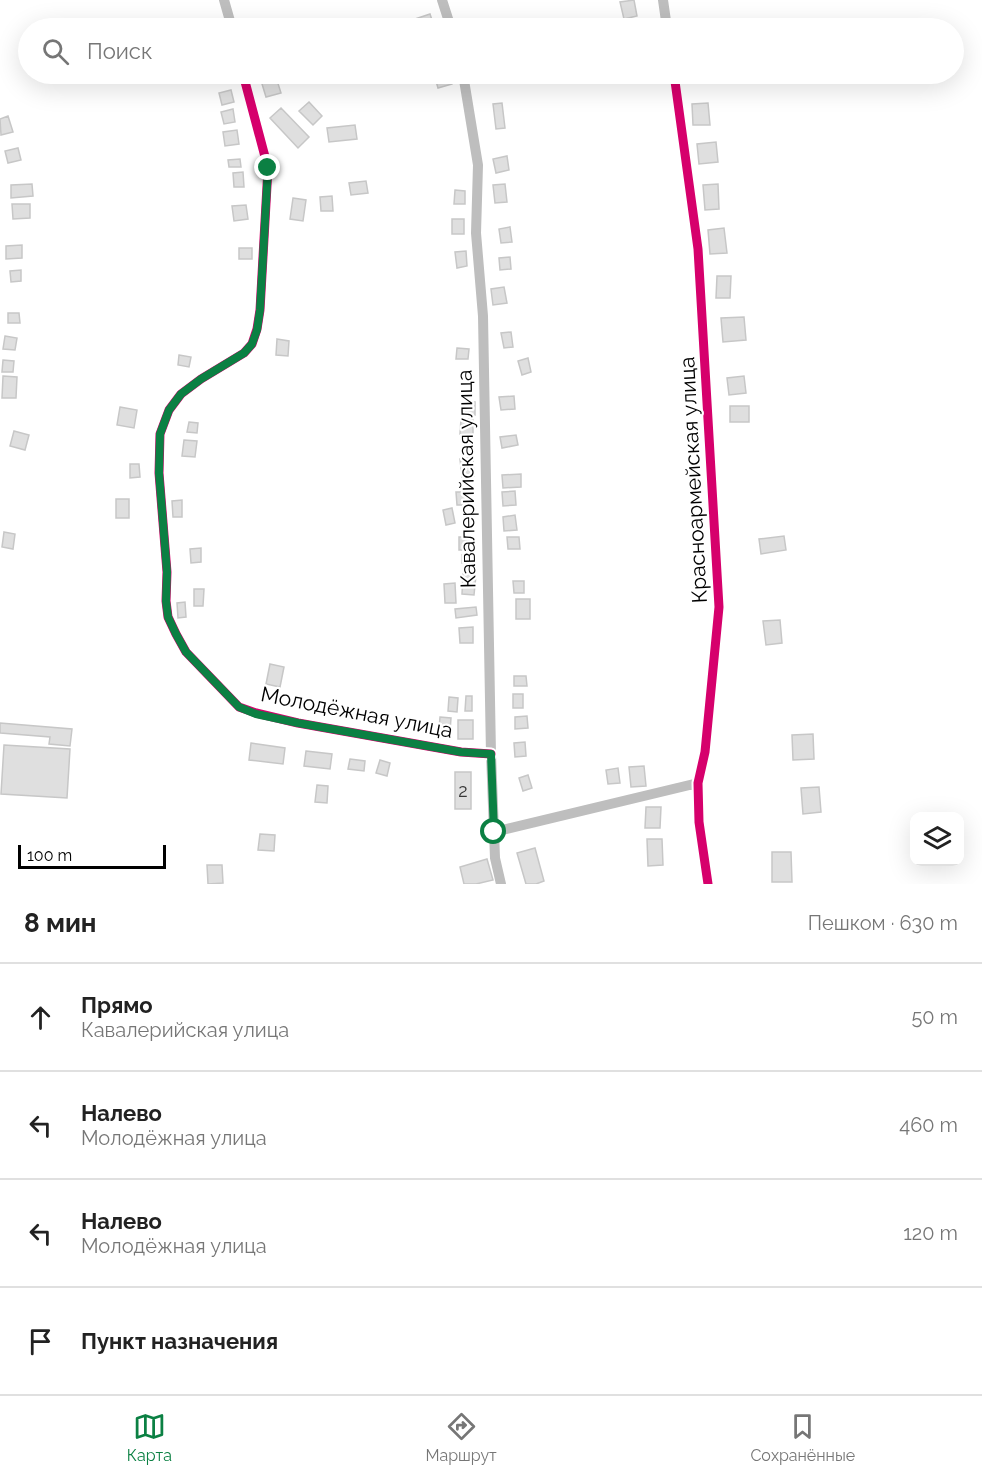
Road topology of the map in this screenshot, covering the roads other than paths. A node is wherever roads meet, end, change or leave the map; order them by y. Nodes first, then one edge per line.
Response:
1 (224, 0) edge
2 (442, 0) edge
3 (663, 0) edge
4 (229, 18) edge
5 (448, 18) edge
6 (666, 18) edge
7 (246, 84) edge
8 (465, 84) edge
9 (675, 84) edge
10 (491, 754) junction
11 (698, 783) junction
12 (494, 832) junction
13 (501, 884) edge
14 (708, 884) edge

1 - 4 street
2 - 5 street
3 - 6 street
7 - 10 street, Молодёжная улица
8 - 10 street, Кавалерийская улица
9 - 11 street, Красноармейская улица
10 - 12 street, Кавалерийская улица
11 - 12 street
11 - 14 street, Красноармейская улица
12 - 13 street, Кавалерийская улица

